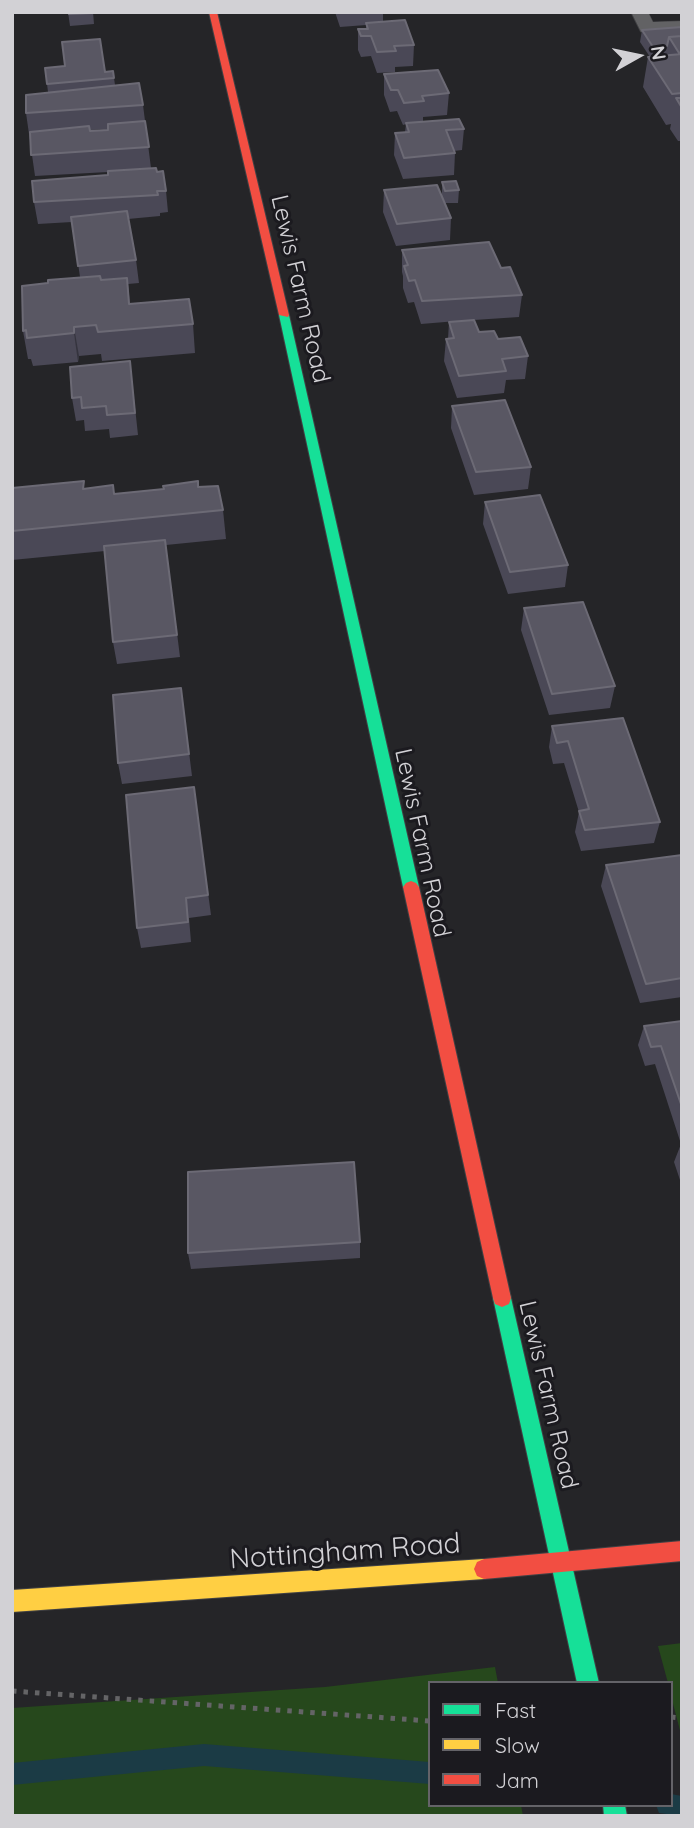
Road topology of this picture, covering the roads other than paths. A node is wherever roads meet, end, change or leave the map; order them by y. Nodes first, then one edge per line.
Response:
1 (213, 12) edge
2 (639, 12) edge
3 (682, 26) edge
4 (682, 1551) edge
5 (564, 1564) junction
6 (12, 1601) edge
7 (588, 1681) edge

1 - 5 street, Lewis Farm Road
2 - 3 lane
4 - 5 street, Nottingham Road
5 - 6 street, Nottingham Road
5 - 7 street, Lewis Farm Road

